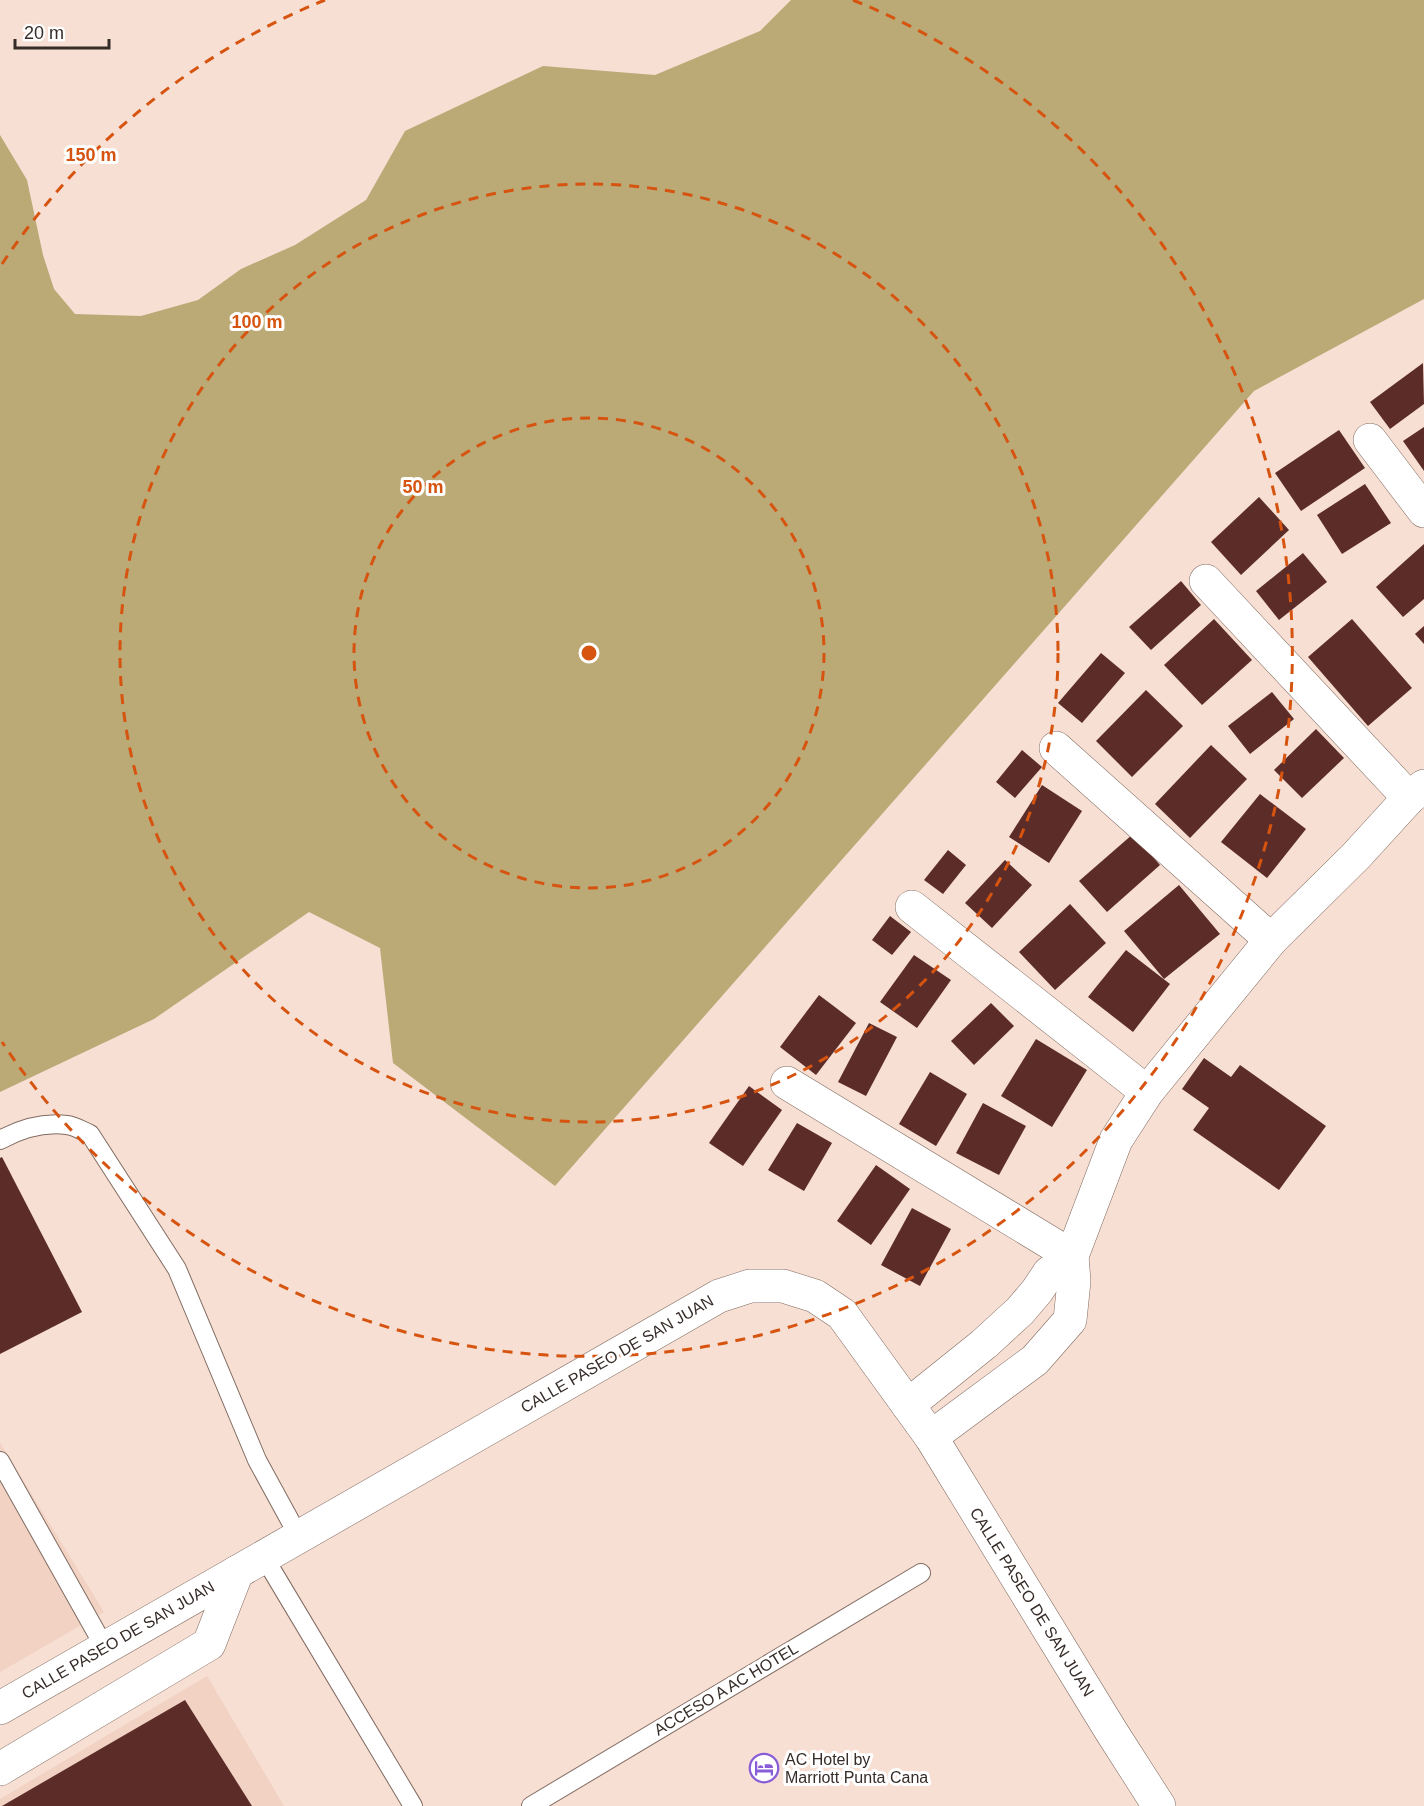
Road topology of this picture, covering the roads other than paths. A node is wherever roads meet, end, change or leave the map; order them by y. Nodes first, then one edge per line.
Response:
1 (1370, 440) dead end
2 (1424, 511) edge
3 (1206, 581) dead end
4 (1056, 748) dead end
5 (1416, 792) edge
6 (912, 907) dead end
7 (1271, 940) junction
8 (787, 1083) dead end
9 (1147, 1092) junction
10 (0, 1140) edge
11 (1072, 1256) junction
12 (908, 1405) junction
13 (931, 1437) junction
14 (0, 1461) edge
15 (299, 1537) junction
16 (264, 1557) junction
17 (237, 1572) junction
18 (921, 1573) dead end
19 (184, 1602) junction
20 (209, 1644) junction
21 (105, 1648) junction
22 (0, 1708) edge
23 (0, 1769) edge
24 (412, 1806) edge
25 (531, 1806) edge
26 (1159, 1806) edge

1 - 2 street
3 - 5 street
4 - 7 street
5 - 7 street
6 - 9 street
7 - 9 street
8 - 11 street
9 - 11 street
10 - 15 lane
11 - 12 street
11 - 13 street
12 - 13 street, CALLE PASEO DE SAN JUAN
12 - 15 street, CALLE PASEO DE SAN JUAN
13 - 26 street, CALLE PASEO DE SAN JUAN
14 - 21 lane
15 - 16 street, CALLE PASEO DE SAN JUAN
16 - 17 street, CALLE PASEO DE SAN JUAN
16 - 24 lane
17 - 19 street, CALLE PASEO DE SAN JUAN
17 - 20 street, CALLE PASEO DE SAN JUAN
18 - 25 lane, ACCESO A AC HOTEL
19 - 20 street
19 - 21 street, CALLE PASEO DE SAN JUAN
20 - 23 street
21 - 22 street, CALLE PASEO DE SAN JUAN

